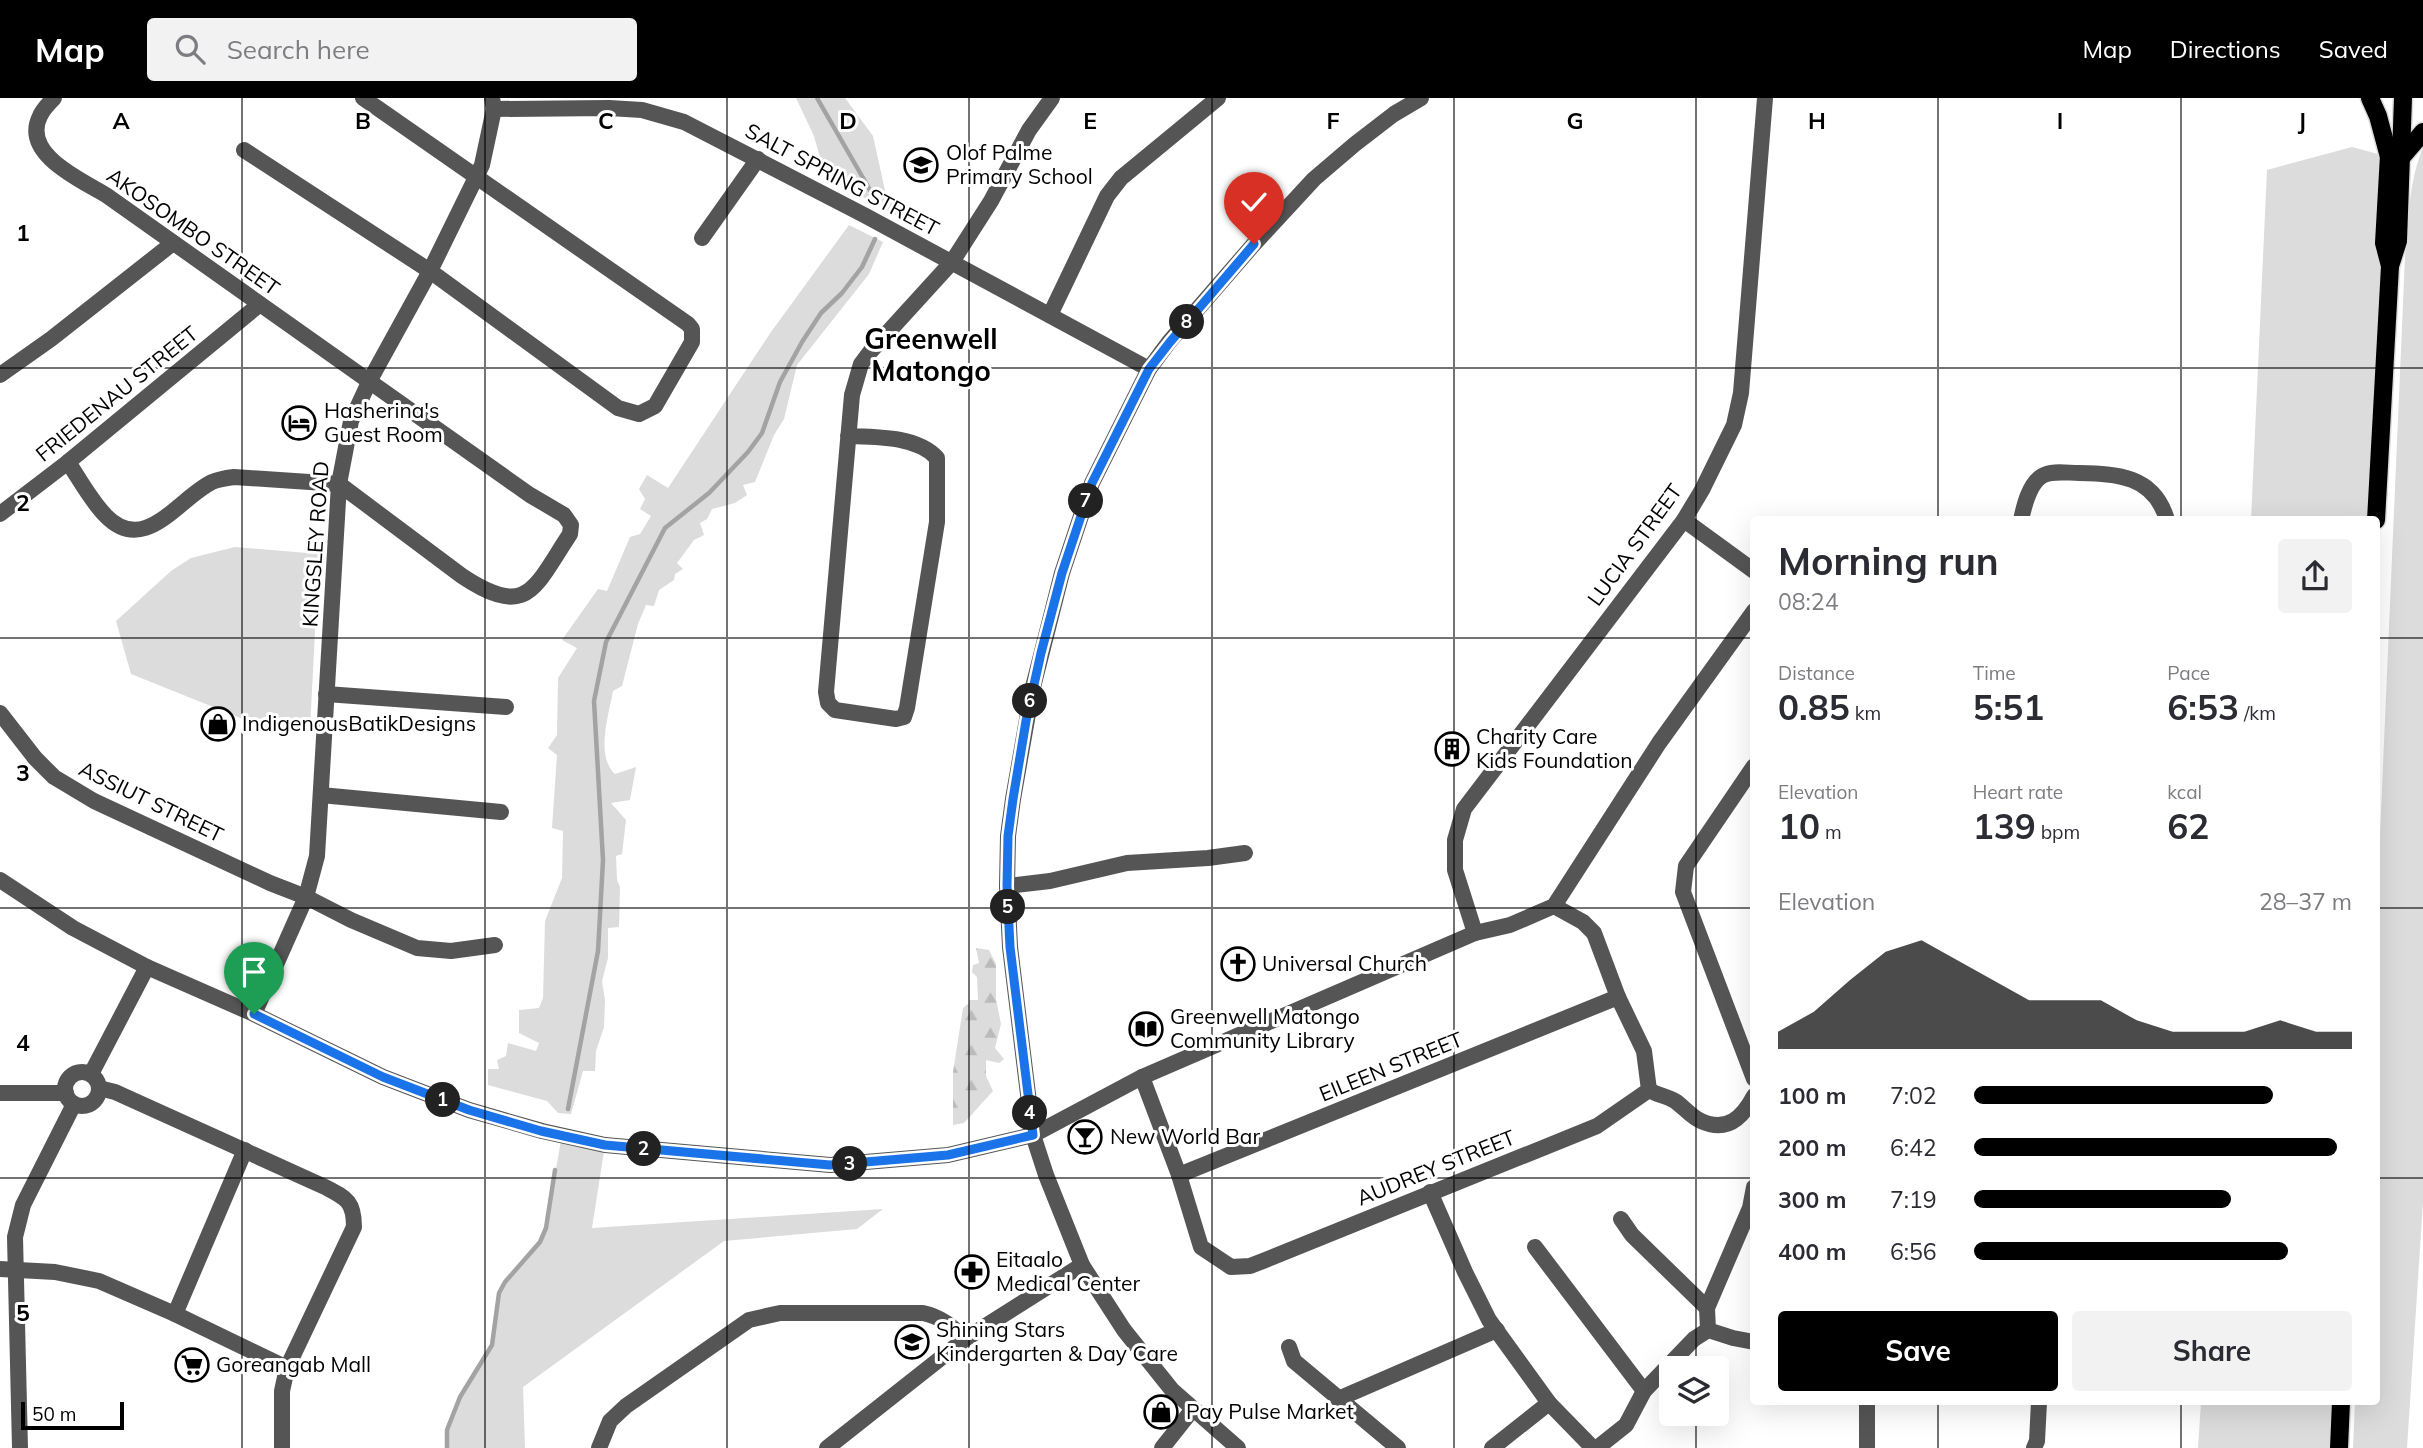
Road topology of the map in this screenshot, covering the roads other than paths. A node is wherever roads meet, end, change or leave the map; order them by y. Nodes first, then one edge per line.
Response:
1 (54, 98) edge
2 (363, 98) edge
3 (1052, 98) edge
4 (1218, 98) edge
5 (1421, 98) edge
6 (1765, 98) edge
7 (2370, 98) edge
8 (2392, 98) edge
9 (2403, 98) edge
10 (493, 104) edge
11 (2423, 132) edge
12 (244, 150) dead end
13 (2394, 158) junction
14 (758, 159) junction
15 (477, 176) junction
16 (702, 238) dead end
17 (173, 243) junction
18 (952, 262) junction
19 (430, 271) junction
20 (260, 304) junction
21 (1050, 315) junction
22 (1149, 369) junction
23 (0, 375) edge
24 (370, 380) junction
25 (848, 436) junction
26 (68, 462) junction
27 (339, 484) junction
28 (0, 514) edge
29 (2022, 516) edge
30 (2165, 516) edge
31 (2376, 516) edge
32 (1684, 520) junction
33 (1750, 568) edge
34 (1750, 617) edge
35 (326, 694) junction
36 (506, 707) dead end
37 (0, 713) edge
38 (1750, 772) edge
39 (321, 795) junction
40 (500, 812) dead end
41 (1245, 853) dead end
42 (0, 880) edge
43 (1007, 886) junction
44 (306, 897) junction
45 (1554, 906) junction
46 (1475, 933) junction
47 (495, 945) dead end
48 (147, 967) junction
49 (1618, 997) junction
50 (254, 1014) junction
51 (1750, 1068) edge
52 (1142, 1077) junction
53 (95, 1081) junction
54 (1649, 1090) junction
55 (0, 1093) edge
56 (70, 1098) junction
57 (1750, 1104) edge
58 (1033, 1135) junction
59 (245, 1150) junction
60 (1179, 1175) junction
61 (1430, 1192) junction
62 (1750, 1208) edge
63 (1621, 1219) dead end
64 (1535, 1247) dead end
65 (1082, 1265) junction
66 (8, 1269) edge
67 (1706, 1308) junction
68 (175, 1314) junction
69 (1497, 1330) junction
70 (1708, 1330) junction
71 (965, 1339) junction
72 (1750, 1341) edge
73 (1289, 1347) dead end
74 (288, 1368) junction
75 (1644, 1391) junction
76 (1338, 1399) junction
77 (1549, 1403) junction
78 (1867, 1405) edge
79 (2039, 1405) edge
80 (2341, 1405) edge
81 (1193, 1409) junction
82 (20, 1448) edge
83 (282, 1448) edge
84 (599, 1448) edge
85 (827, 1448) edge
86 (1162, 1448) edge
87 (1238, 1448) edge
88 (1398, 1448) edge
89 (1492, 1448) edge
90 (1595, 1448) edge
91 (1867, 1448) edge
92 (2034, 1448) edge
93 (2339, 1448) edge

1 - 17 street, AKOSOMBO STREET
2 - 15 street
3 - 18 street
4 - 21 street
5 - 22 street
6 - 32 street, LUCIA STREET
7 - 13 main road
8 - 13 main road
9 - 13 main road
10 - 14 street, SALT SPRING STREET
10 - 15 street, KINGSLEY ROAD
11 - 13 main road
12 - 19 street
13 - 31 main road
14 - 16 street
14 - 18 street, SALT SPRING STREET
15 - 19 street, KINGSLEY ROAD
15 - 19 street
17 - 20 street, AKOSOMBO STREET
17 - 23 street
18 - 21 street, SALT SPRING STREET
18 - 25 street
19 - 24 street, KINGSLEY ROAD
20 - 24 street, AKOSOMBO STREET
20 - 26 street, FRIEDENAU STREET
21 - 22 street, SALT SPRING STREET
22 - 43 street
24 - 27 street, KINGSLEY ROAD
24 - 27 street, AKOSOMBO STREET
25 - 25 street
26 - 27 street
26 - 28 street, FRIEDENAU STREET
27 - 35 street, KINGSLEY ROAD
29 - 30 street
32 - 33 street
32 - 46 street, LUCIA STREET
34 - 45 street
35 - 36 street
35 - 39 street, KINGSLEY ROAD
37 - 44 street, ASSIUT STREET
38 - 51 street
39 - 40 street
39 - 44 street, KINGSLEY ROAD
41 - 43 street
42 - 48 street
43 - 58 street
44 - 47 street, ASSIUT STREET
44 - 50 street, KINGSLEY ROAD
45 - 46 street
45 - 49 street
46 - 52 street
48 - 50 street
48 - 53 street
49 - 54 street
49 - 60 street, EILEEN STREET
50 - 58 street
52 - 58 street
52 - 60 street, AUDREY STREET
53 - 56 street
53 - 56 street
53 - 59 street
54 - 57 street
54 - 61 street, AUDREY STREET
55 - 56 street
56 - 66 street
58 - 65 street
59 - 68 street
59 - 74 street
60 - 61 street, AUDREY STREET
61 - 69 street
62 - 67 street
63 - 67 street
64 - 75 street
65 - 71 street
65 - 81 street
66 - 68 street
66 - 82 street
67 - 70 street
68 - 74 street
69 - 76 street
69 - 77 street
70 - 72 street
70 - 75 street
71 - 84 street
71 - 85 street
73 - 76 street
74 - 83 street
75 - 90 street
76 - 88 street
77 - 89 street
77 - 90 street
78 - 91 street
79 - 92 street
80 - 93 main road
81 - 86 street
81 - 87 street

